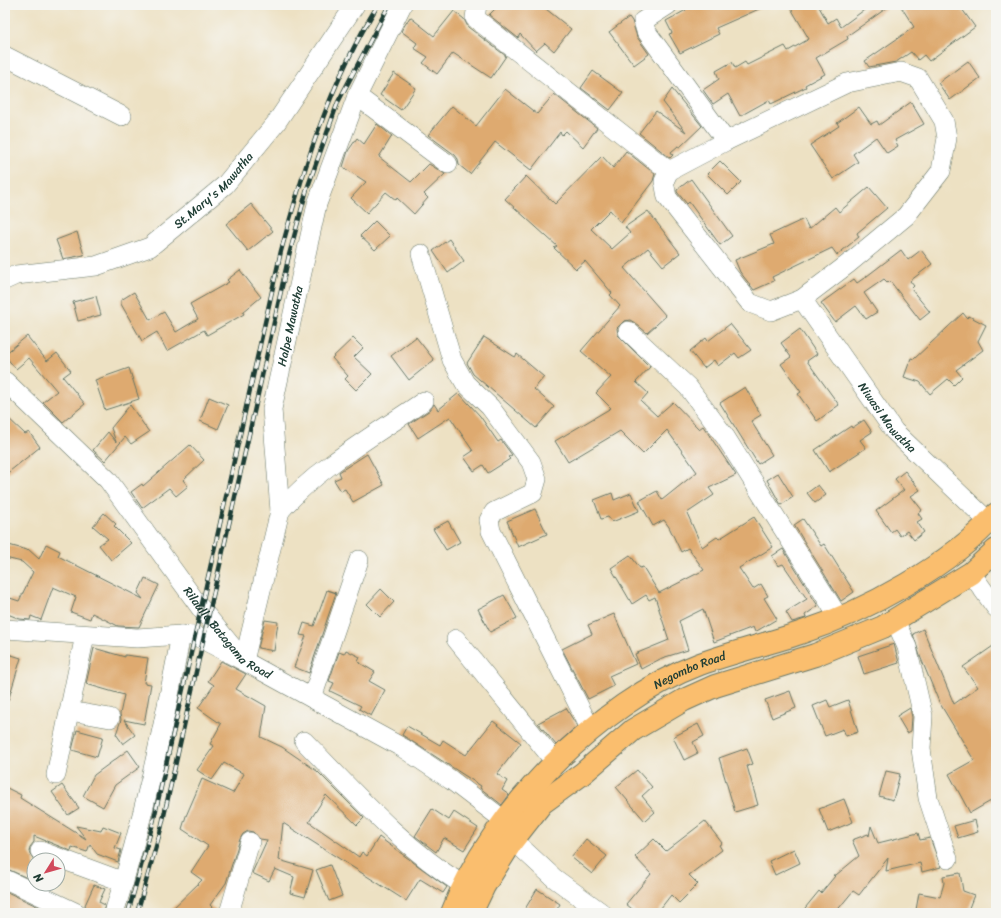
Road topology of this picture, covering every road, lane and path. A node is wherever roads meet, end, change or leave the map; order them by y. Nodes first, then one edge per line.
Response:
1 (355, 5) edge
2 (402, 5) edge
3 (477, 5) edge
4 (668, 5) edge
5 (5, 56) edge
6 (357, 96) junction
7 (122, 116) dead end
8 (726, 141) junction
9 (448, 164) dead end
10 (669, 171) junction
11 (421, 254) dead end
12 (5, 280) edge
13 (802, 299) junction
14 (628, 331) dead end
15 (5, 381) edge
16 (424, 402) dead end
17 (280, 511) junction
18 (992, 518) edge
19 (996, 550) edge
20 (359, 560) dead end
21 (971, 573) junction
22 (996, 608) edge
23 (838, 619) junction
24 (895, 620) junction
25 (5, 629) edge
26 (85, 635) junction
27 (180, 635) junction
28 (456, 639) dead end
29 (244, 661) junction
30 (312, 698) junction
31 (70, 711) junction
32 (110, 718) dead end
33 (591, 730) junction
34 (304, 741) dead end
35 (556, 763) junction
36 (56, 774) dead end
37 (509, 831) junction
38 (250, 842) dead end
39 (40, 851) dead end
40 (948, 859) dead end
41 (5, 879) edge
42 (124, 882) junction
43 (463, 885) junction
44 (77, 913) edge
45 (114, 913) edge
46 (229, 913) edge
47 (452, 913) edge
48 (471, 913) edge
49 (602, 913) edge

1 - 12 street, St.Mary's Mawatha
2 - 6 street, Halpe Mawatha
3 - 10 street
4 - 8 street
5 - 7 street
6 - 9 street
6 - 17 street, Halpe Mawatha
8 - 10 street
8 - 13 street
10 - 13 street
11 - 33 street
13 - 18 street, Niwasi Mawatha
14 - 23 street
15 - 29 street, Rilaulla Batagama Road
16 - 17 street
17 - 29 street, Halpe Mawatha
18 - 23 highway, Negombo Road
19 - 21 highway, Negombo Road
20 - 30 street
21 - 22 street
21 - 24 highway, Negombo Road
23 - 33 highway, Negombo Road
24 - 37 highway, Negombo Road
24 - 40 street
25 - 26 street
26 - 27 street
26 - 31 street
27 - 29 street
27 - 42 street
28 - 35 street
29 - 30 street, Rilaulla Batagama Road
30 - 37 street, Rilaulla Batagama Road
31 - 32 street
31 - 36 street
33 - 35 highway, Negombo Road
34 - 43 street
35 - 37 highway, Negombo Road
37 - 43 highway, Negombo Road
37 - 48 highway, Negombo Road
37 - 49 street, Rilaulla Batagama Road
38 - 46 street
39 - 42 street
41 - 44 street
42 - 45 street
43 - 47 highway, Negombo Road

